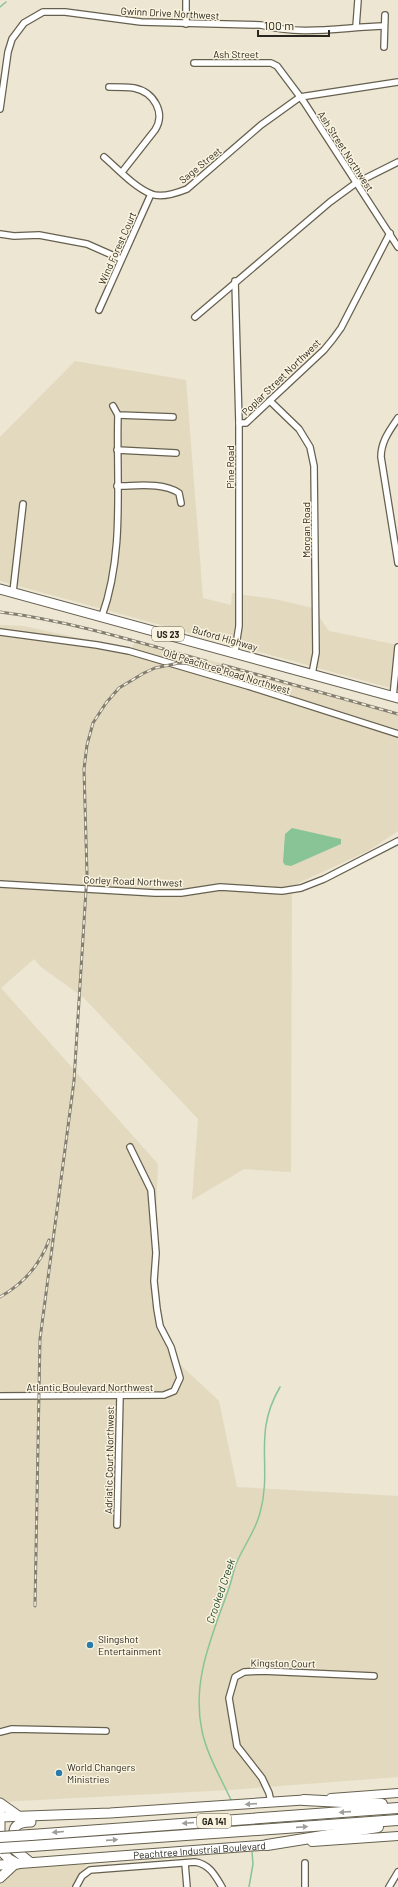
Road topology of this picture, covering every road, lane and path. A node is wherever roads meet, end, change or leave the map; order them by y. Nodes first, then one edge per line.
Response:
1 (186, 0) edge
2 (358, 0) edge
3 (385, 15) dead end
4 (186, 24) junction
5 (384, 26) junction
6 (356, 27) junction
7 (384, 46) dead end
8 (194, 63) dead end
9 (276, 66) joint
10 (398, 82) edge
11 (108, 87) dead end
12 (300, 97) junction
13 (0, 109) edge
14 (104, 157) dead end
15 (398, 162) edge
16 (122, 172) junction
17 (356, 183) junction
18 (150, 194) junction
19 (390, 233) junction
20 (0, 234) edge
21 (398, 247) edge
22 (122, 259) junction
23 (235, 281) junction
24 (99, 310) dead end
25 (196, 317) dead end
26 (270, 401) junction
27 (113, 406) dead end
28 (118, 415) junction
29 (173, 417) dead end
30 (398, 418) edge
31 (239, 423) junction
32 (117, 450) junction
33 (176, 453) dead end
34 (118, 486) junction
35 (23, 504) dead end
36 (181, 504) dead end
37 (398, 563) edge
38 (0, 589) edge
39 (13, 592) junction
40 (102, 616) junction
41 (0, 632) edge
42 (398, 647) edge
43 (235, 652) junction
44 (312, 674) junction
45 (395, 697) edge
46 (398, 734) edge
47 (398, 841) edge
48 (0, 884) edge
49 (130, 1147) dead end
50 (0, 1396) edge
51 (120, 1396) junction
52 (117, 1525) dead end
53 (374, 1676) dead end
54 (106, 1731) dead end
55 (0, 1732) edge
56 (398, 1793) edge
57 (304, 1800) junction
58 (271, 1802) junction
59 (0, 1803) edge
60 (398, 1805) edge
61 (398, 1808) edge
62 (0, 1811) edge
63 (78, 1814) junction
64 (18, 1816) junction
65 (0, 1817) edge
66 (398, 1820) edge
67 (398, 1824) edge
68 (0, 1835) edge
69 (398, 1836) edge
70 (268, 1845) junction
71 (0, 1849) edge
72 (179, 1850) junction
73 (190, 1850) junction
74 (30, 1862) junction
75 (185, 1863) junction
76 (305, 1863) dead end
77 (16, 1864) junction
78 (0, 1865) edge
79 (398, 1872) edge
80 (0, 1878) edge
81 (76, 1887) edge
82 (187, 1887) edge
83 (222, 1887) edge
84 (305, 1887) edge
85 (389, 1887) edge

1 - 4 street
2 - 6 street
3 - 5 street
4 - 6 street, Gwinn Drive Northwest
4 - 13 street, Gwinn Drive Northwest
5 - 6 street, Gwinn Drive Northwest
5 - 7 street
8 - 9 street, Ash Street
9 - 12 street, Ash Street Northwest
10 - 12 street
11 - 16 street
12 - 17 street, Ash Street Northwest
12 - 18 street, Sage Street
14 - 16 street
15 - 17 street
16 - 18 street
17 - 19 street, Ash Street Northwest
17 - 23 street
18 - 22 street, Wind Forest Court
19 - 21 street, Ash Street Northwest
19 - 26 street, Poplar Street Northwest
20 - 22 street
22 - 24 street, Wind Forest Court
23 - 25 street
23 - 31 street, Pine Road
26 - 31 street, Poplar Street Northwest
26 - 44 street, Morgan Road
27 - 28 street
28 - 29 street
28 - 32 street
30 - 37 street
31 - 43 street, Pine Road
32 - 33 street
32 - 34 street
34 - 36 street
34 - 40 street
35 - 39 street
38 - 39 main road, Buford Highway / US 23
39 - 40 main road, Buford Highway / US 23
40 - 43 main road, Buford Highway / US 23
41 - 46 street, Old Peachtree Road Northwest
42 - 45 street
43 - 44 main road, Buford Highway / US 23
44 - 45 main road, Buford Highway / US 23
47 - 48 street, Corley Road Northwest
49 - 51 street, Atlantic Boulevard Northwest
50 - 51 street, Atlantic Boulevard Northwest
51 - 52 street, Adriatic Court Northwest
53 - 58 street, Kingston Court
54 - 55 street
56 - 57 main road
57 - 58 main road
57 - 60 highway
58 -> 63 main road
59 - 64 main road
61 -> 68 highway, GA 141, bridge
62 - 65 main road
63 - 64 main road
63 - 74 main road
64 - 65 main road
64 - 68 main road
65 - 68 main road
71 -> 66 highway, Peachtree Industrial Boulevard / GA 141, bridge
67 - 70 highway
69 - 70 main road, Peachtree Industrial Boulevard
70 - 73 main road, Peachtree Industrial Boulevard
71 - 77 main road
72 - 73 main road, Peachtree Industrial Boulevard
72 - 74 main road, Peachtree Industrial Boulevard
72 - 75 street
73 - 75 street
74 - 77 main road, Peachtree Industrial Boulevard
75 - 81 street
75 - 82 street
75 - 83 street
76 - 84 street
77 - 78 main road, Peachtree Industrial Boulevard
77 - 80 main road
79 - 85 street

